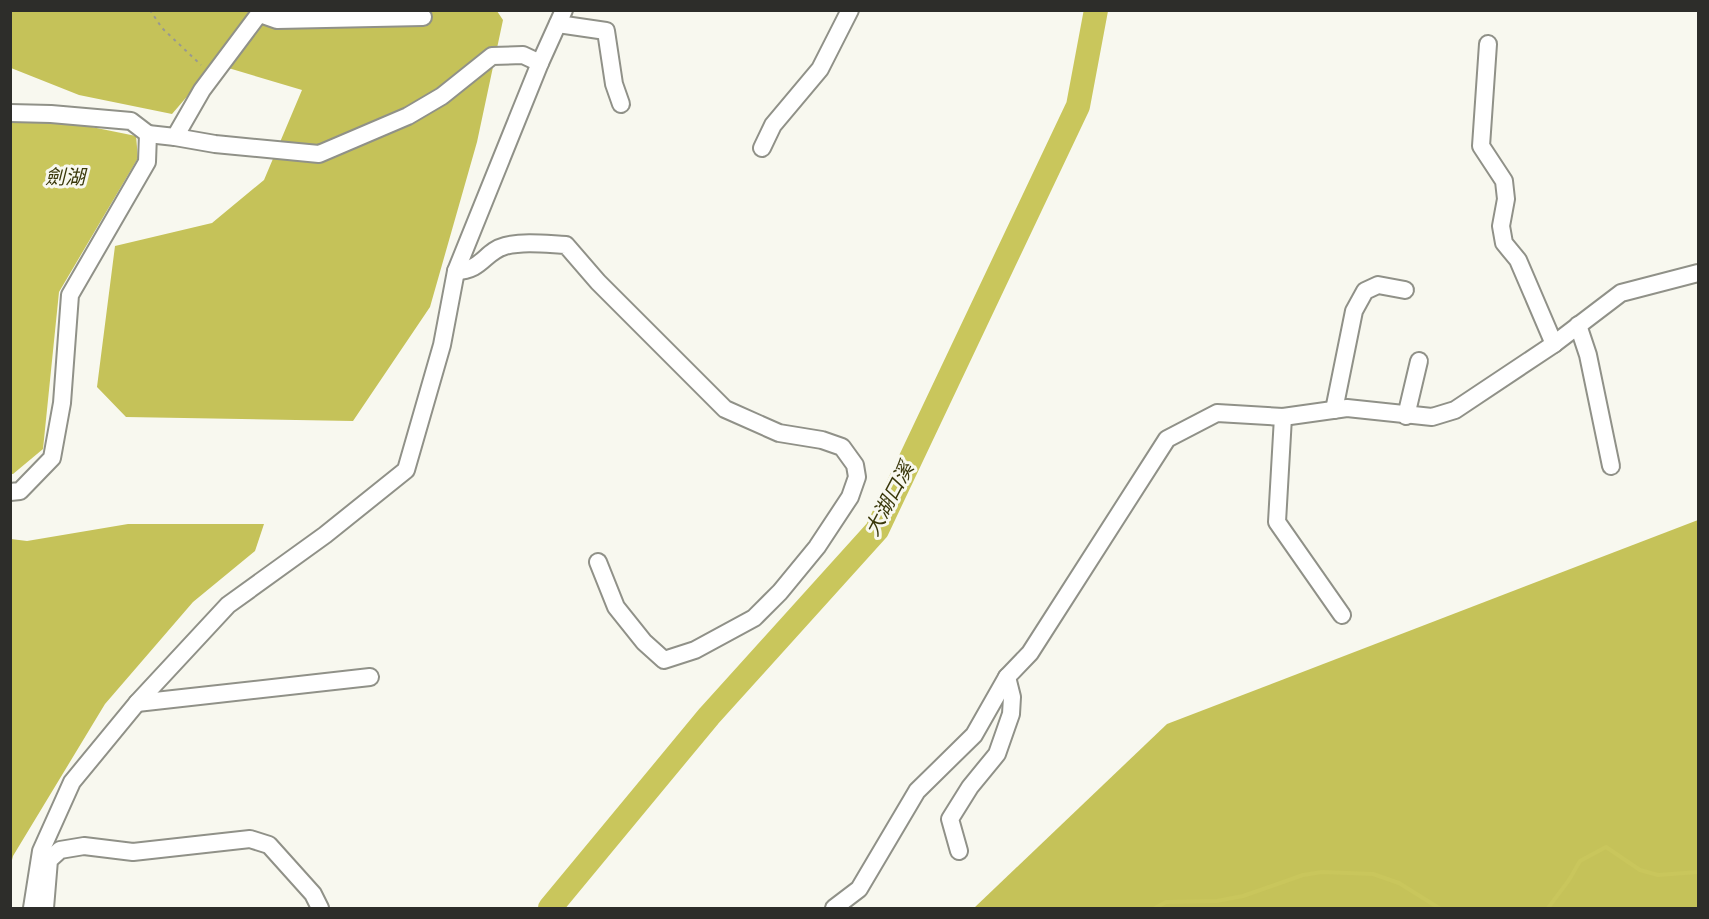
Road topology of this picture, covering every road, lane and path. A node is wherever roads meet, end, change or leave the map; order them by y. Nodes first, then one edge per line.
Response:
1 (150, 10) edge
2 (850, 10) edge
3 (261, 12) edge
4 (423, 17) dead end
5 (561, 17) edge
6 (1488, 44) dead end
7 (540, 63) junction
8 (213, 75) junction
9 (621, 104) dead end
10 (10, 113) edge
11 (148, 134) junction
12 (175, 137) junction
13 (762, 148) dead end
14 (456, 271) junction
15 (1698, 273) edge
16 (1405, 291) dead end
17 (1578, 325) junction
18 (1554, 344) junction
19 (1419, 361) dead end
20 (1334, 410) junction
21 (1406, 416) junction
22 (1283, 417) junction
23 (1611, 466) dead end
24 (10, 492) edge
25 (598, 561) dead end
26 (1342, 615) dead end
27 (370, 677) dead end
28 (1007, 677) junction
29 (137, 703) junction
30 (959, 851) dead end
31 (32, 909) edge
32 (45, 909) edge
33 (320, 909) edge
34 (834, 909) edge

1 - 8 path
2 - 13 street
3 - 4 street
3 - 8 street
5 - 7 street
5 - 9 street
6 - 18 street
7 - 12 street
7 - 14 street
8 - 12 street
10 - 11 street
11 - 12 street
11 - 24 street
14 - 25 street
14 - 29 street
15 - 17 street
16 - 20 street
17 - 18 street
17 - 23 street
18 - 21 street
19 - 21 street
20 - 21 street
20 - 22 street
22 - 26 street
22 - 28 street
27 - 29 street
28 - 30 street
28 - 34 street
29 - 31 street
32 - 33 street

